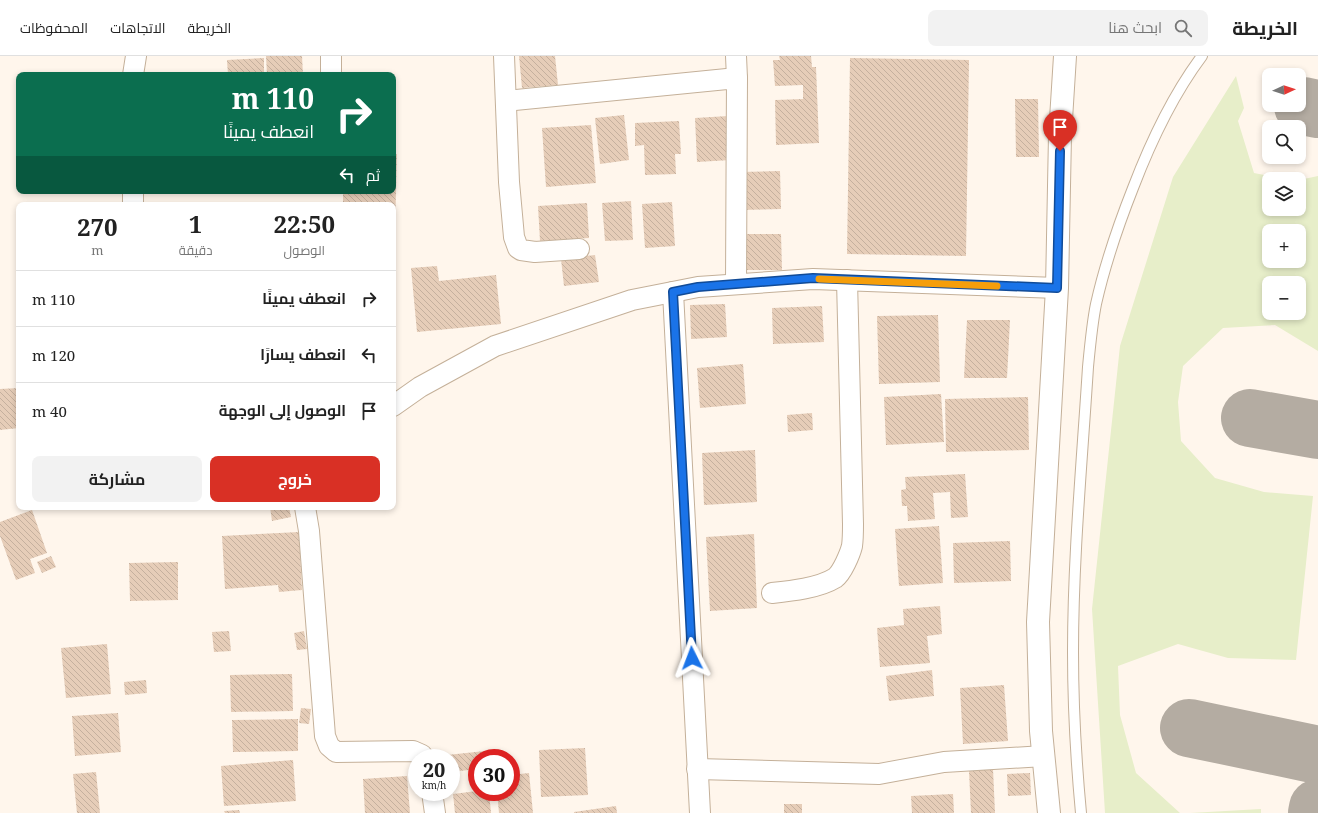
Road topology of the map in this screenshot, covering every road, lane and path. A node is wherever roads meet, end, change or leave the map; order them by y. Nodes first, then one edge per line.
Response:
1 (136, 56) edge
2 (331, 56) edge
3 (504, 56) edge
4 (736, 56) edge
5 (1065, 56) edge
6 (1202, 56) edge
7 (133, 72) edge
8 (331, 72) edge
9 (737, 78) junction
10 (506, 101) junction
11 (580, 249) dead end
12 (847, 280) junction
13 (736, 284) junction
14 (1057, 288) junction
15 (673, 292) junction
16 (396, 404) edge
17 (306, 510) edge
18 (772, 593) dead end
19 (408, 751) edge
20 (1044, 756) junction
21 (697, 769) junction
22 (433, 801) edge
23 (434, 813) edge
24 (700, 813) edge
25 (1049, 813) edge
26 (1081, 813) edge

1 - 7 street
2 - 8 street
3 - 10 street
4 - 9 street
5 - 14 main road
6 - 26 lane
9 - 10 street
9 - 13 street
10 - 11 street
12 - 13 street
12 - 14 street
12 - 18 street
13 - 15 street
14 - 20 main road
15 - 16 street
15 - 21 street
17 - 19 street
20 - 21 street
20 - 25 main road
21 - 24 street
22 - 23 street

